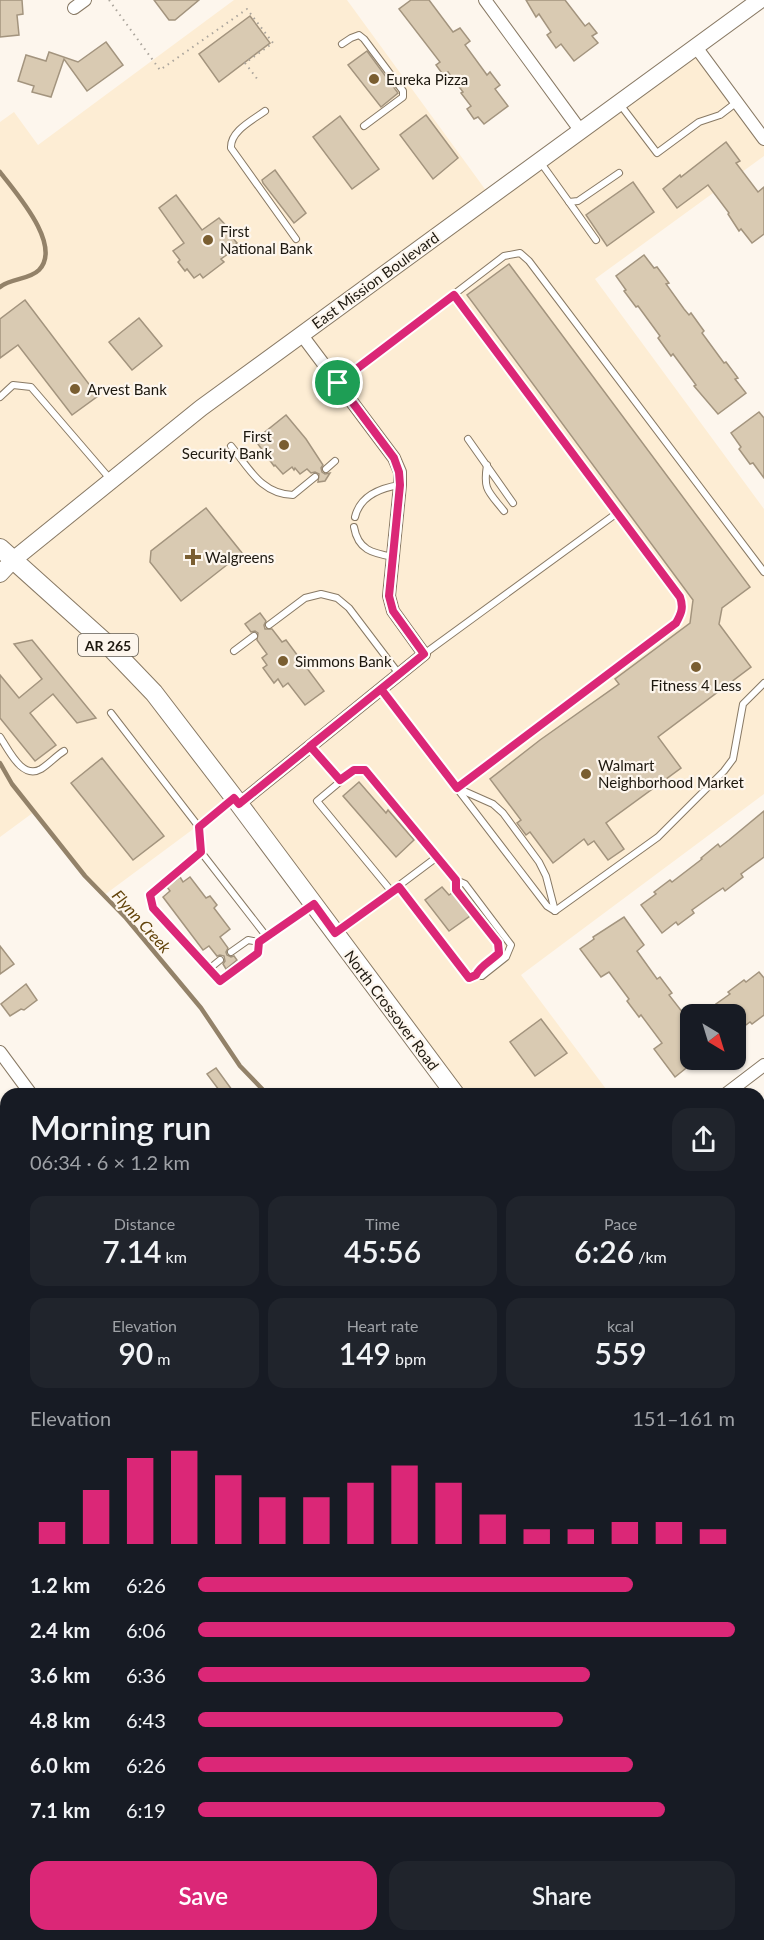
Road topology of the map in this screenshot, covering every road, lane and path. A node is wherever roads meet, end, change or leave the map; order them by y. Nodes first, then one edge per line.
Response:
1 (85, 0) edge
2 (109, 0) edge
3 (485, 0) edge
4 (760, 0) edge
5 (74, 8) dead end
6 (342, 44) dead end
7 (696, 47) junction
8 (258, 80) dead end
9 (737, 102) junction
10 (618, 103) junction
11 (265, 111) dead end
12 (364, 126) dead end
13 (580, 130) junction
14 (764, 139) edge
15 (539, 160) junction
16 (619, 173) dead end
17 (568, 202) junction
18 (296, 239) dead end
19 (596, 240) dead end
20 (454, 295) junction
21 (301, 334) junction
22 (338, 383) junction
23 (0, 397) edge
24 (468, 439) dead end
25 (231, 446) dead end
26 (335, 461) dead end
27 (487, 465) junction
28 (326, 469) dead end
29 (315, 477) dead end
30 (111, 480) junction
31 (400, 485) junction
32 (513, 503) dead end
33 (504, 511) dead end
34 (617, 513) junction
35 (355, 517) dead end
36 (354, 526) dead end
37 (7, 554) edge
38 (393, 557) junction
39 (764, 572) edge
40 (0, 574) edge
41 (269, 625) dead end
42 (254, 636) dead end
43 (234, 651) dead end
44 (424, 654) junction
45 (400, 674) junction
46 (764, 683) edge
47 (381, 689) junction
48 (111, 713) dead end
49 (0, 737) edge
50 (310, 746) junction
51 (64, 751) dead end
52 (340, 780) junction
53 (457, 788) junction
54 (237, 801) junction
55 (199, 827) junction
56 (201, 852) junction
57 (437, 857) junction
58 (456, 880) junction
59 (399, 887) junction
60 (392, 891) junction
61 (314, 904) junction
62 (555, 910) junction
63 (335, 933) junction
64 (267, 937) junction
65 (259, 942) junction
66 (231, 952) dead end
67 (220, 960) dead end
68 (209, 969) junction
69 (476, 975) junction
70 (0, 1052) edge
71 (764, 1065) edge
72 (27, 1088) edge
73 (451, 1088) edge
74 (734, 1088) edge

1 - 5 street
2 - 8 path
3 - 13 street
4 - 7 main road, East Mission Boulevard
6 - 12 lane
7 - 9 street
7 - 10 main road, East Mission Boulevard
9 - 10 lane
9 - 14 street
10 - 13 main road, East Mission Boulevard
11 - 18 lane
13 - 15 main road, East Mission Boulevard
15 - 17 lane
15 - 21 main road, East Mission Boulevard
16 - 17 lane
17 - 19 lane
20 - 22 lane
20 - 34 lane
20 - 39 lane
21 - 22 street
21 - 30 main road, East Mission Boulevard
22 - 31 street
23 - 30 lane
24 - 27 lane
25 - 29 lane
26 - 28 lane
27 - 32 lane
27 - 33 lane
30 - 37 main road, East Mission Boulevard
31 - 35 lane
31 - 38 street
34 - 44 lane
34 - 53 lane
36 - 38 lane
37 - 40 main road, East Mission Boulevard
37 - 54 main road, North Crossover Road / AR 265
38 - 44 street
41 - 45 lane
42 - 43 lane
44 - 45 street
45 - 47 street
46 - 62 lane
47 - 50 street
47 - 53 lane
48 - 55 lane
49 - 51 lane
50 - 52 lane
50 - 54 street
52 - 57 lane
52 - 60 lane
53 - 62 lane
53 - 62 lane
54 - 55 lane
54 - 61 main road, North Crossover Road / AR 265
55 - 56 lane
56 - 64 lane
56 - 68 lane
57 - 58 lane
57 - 59 lane
58 - 69 lane
58 - 69 lane
59 - 60 lane
59 - 69 lane
60 - 63 lane
61 - 63 main road, North Crossover Road / AR 265
61 - 64 lane
63 - 73 main road, North Crossover Road / AR 265
64 - 65 lane
65 - 66 lane
65 - 68 lane
67 - 68 lane
70 - 72 street
71 - 74 street

